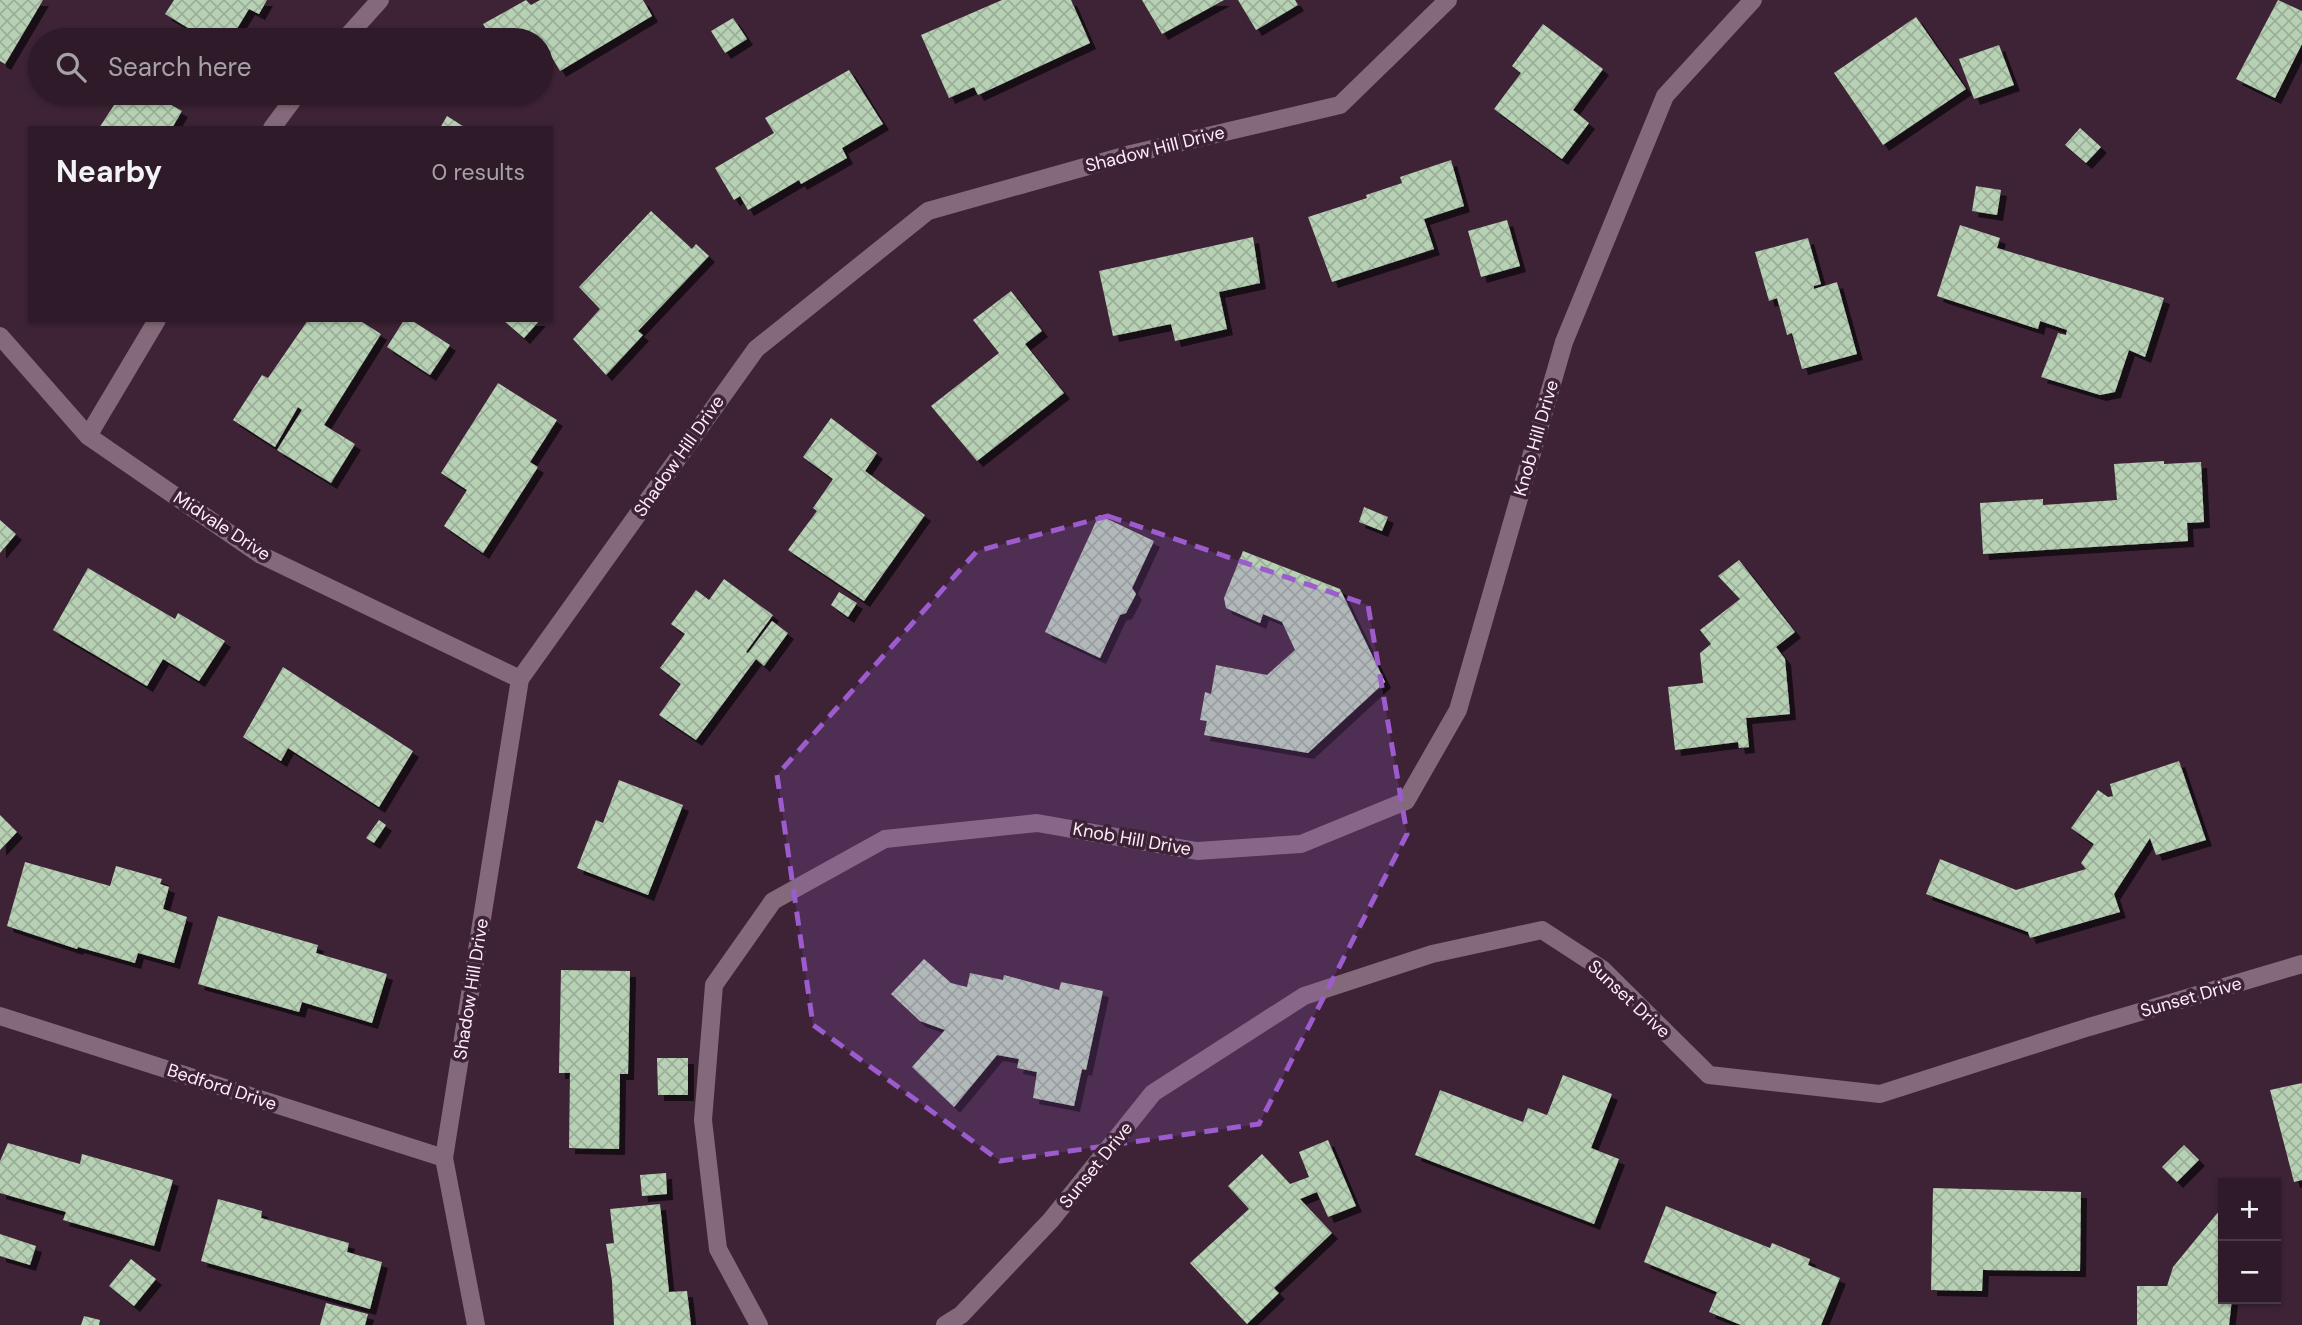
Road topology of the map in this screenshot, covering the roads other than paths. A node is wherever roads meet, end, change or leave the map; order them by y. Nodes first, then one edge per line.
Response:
1 (380, 0) edge
2 (1448, 0) edge
3 (1753, 0) edge
4 (355, 28) edge
5 (289, 105) edge
6 (273, 126) edge
7 (156, 322) edge
8 (0, 336) edge
9 (88, 436) junction
10 (520, 680) junction
11 (2302, 964) edge
12 (0, 1016) edge
13 (444, 1158) junction
14 (475, 1325) edge
15 (759, 1325) edge
16 (945, 1325) edge

1 - 4 street
2 - 10 street, Shadow Hill Drive
3 - 15 street, Knob Hill Drive
5 - 6 street
7 - 9 street
8 - 9 street, Midvale Drive
9 - 10 street, Midvale Drive
10 - 13 street, Shadow Hill Drive
11 - 16 street, Sunset Drive
12 - 13 street, Bedford Drive
13 - 14 street, Shadow Hill Drive

